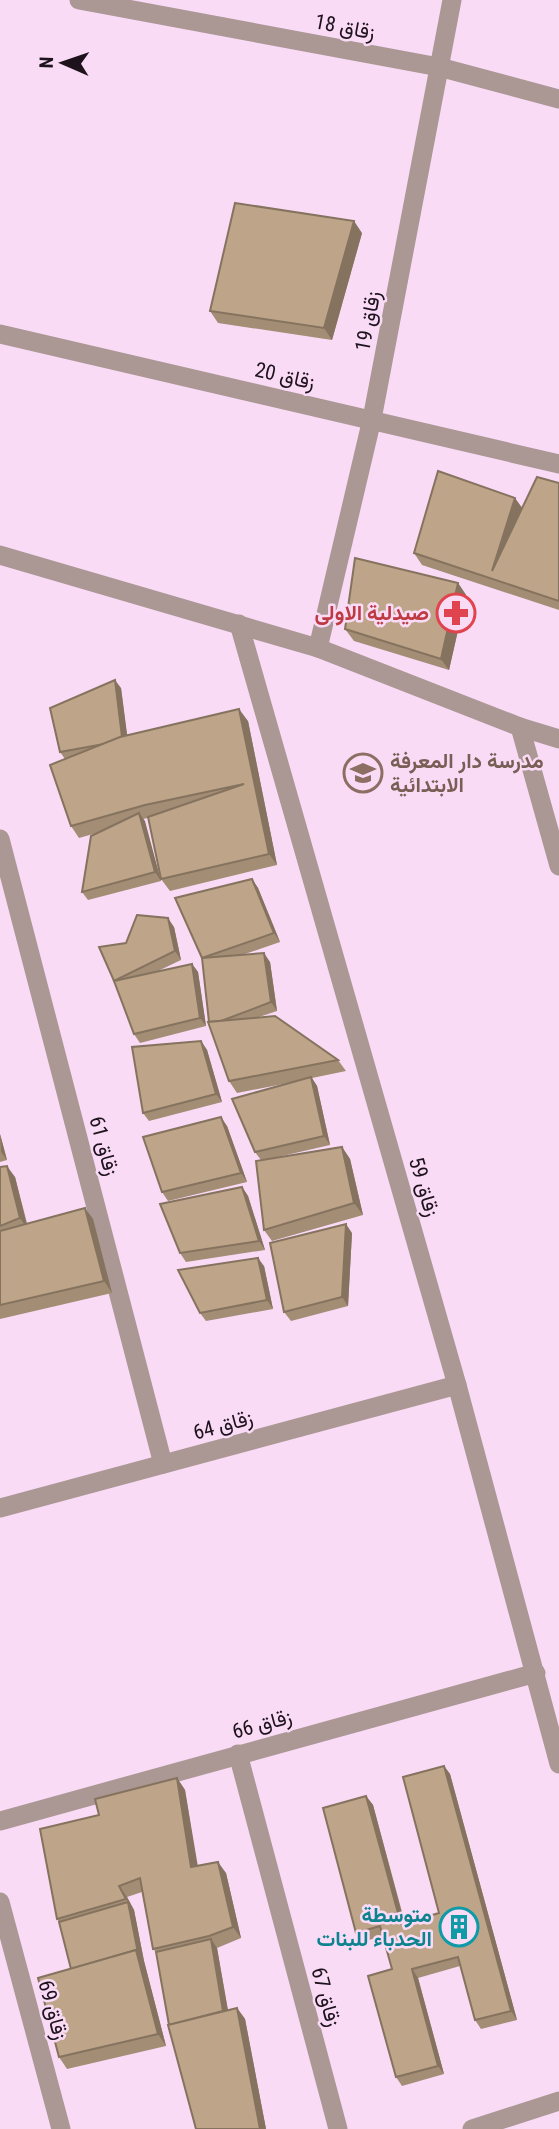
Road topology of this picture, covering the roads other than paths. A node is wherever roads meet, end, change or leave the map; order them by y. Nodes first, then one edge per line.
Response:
1 (79, 0) edge
2 (452, 0) edge
3 (439, 67) junction
4 (559, 99) edge
5 (0, 334) edge
6 (372, 419) junction
7 (559, 464) edge
8 (0, 555) edge
9 (239, 624) junction
10 (318, 648) junction
11 (520, 727) junction
12 (559, 739) edge
13 (0, 839) edge
14 (559, 866) edge
15 (457, 1385) junction
16 (163, 1464) junction
17 (0, 1508) edge
18 (536, 1673) junction
19 (238, 1754) junction
20 (559, 1764) edge
21 (0, 1821) edge
22 (0, 1902) edge
23 (559, 2101) edge
24 (61, 2129) edge
25 (338, 2129) edge
26 (472, 2129) edge

1 - 3 street, زقاق 18
2 - 3 street, زقاق 19
3 - 4 street, زقاق 18
3 - 6 street, زقاق 19
5 - 6 street, زقاق 20
6 - 7 street, زقاق 20
6 - 10 street, زقاق 19
8 - 9 street
9 - 10 street
9 - 15 street, زقاق 59
10 - 11 street
11 - 12 street
11 - 14 street
13 - 16 street, زقاق 61
15 - 16 street, زقاق 64
15 - 18 street, زقاق 59
16 - 17 street, زقاق 64
18 - 19 street, زقاق 66
18 - 20 street, زقاق 59
19 - 21 street, زقاق 66
19 - 25 street, زقاق 67
22 - 24 street, زقاق 69
23 - 26 street

